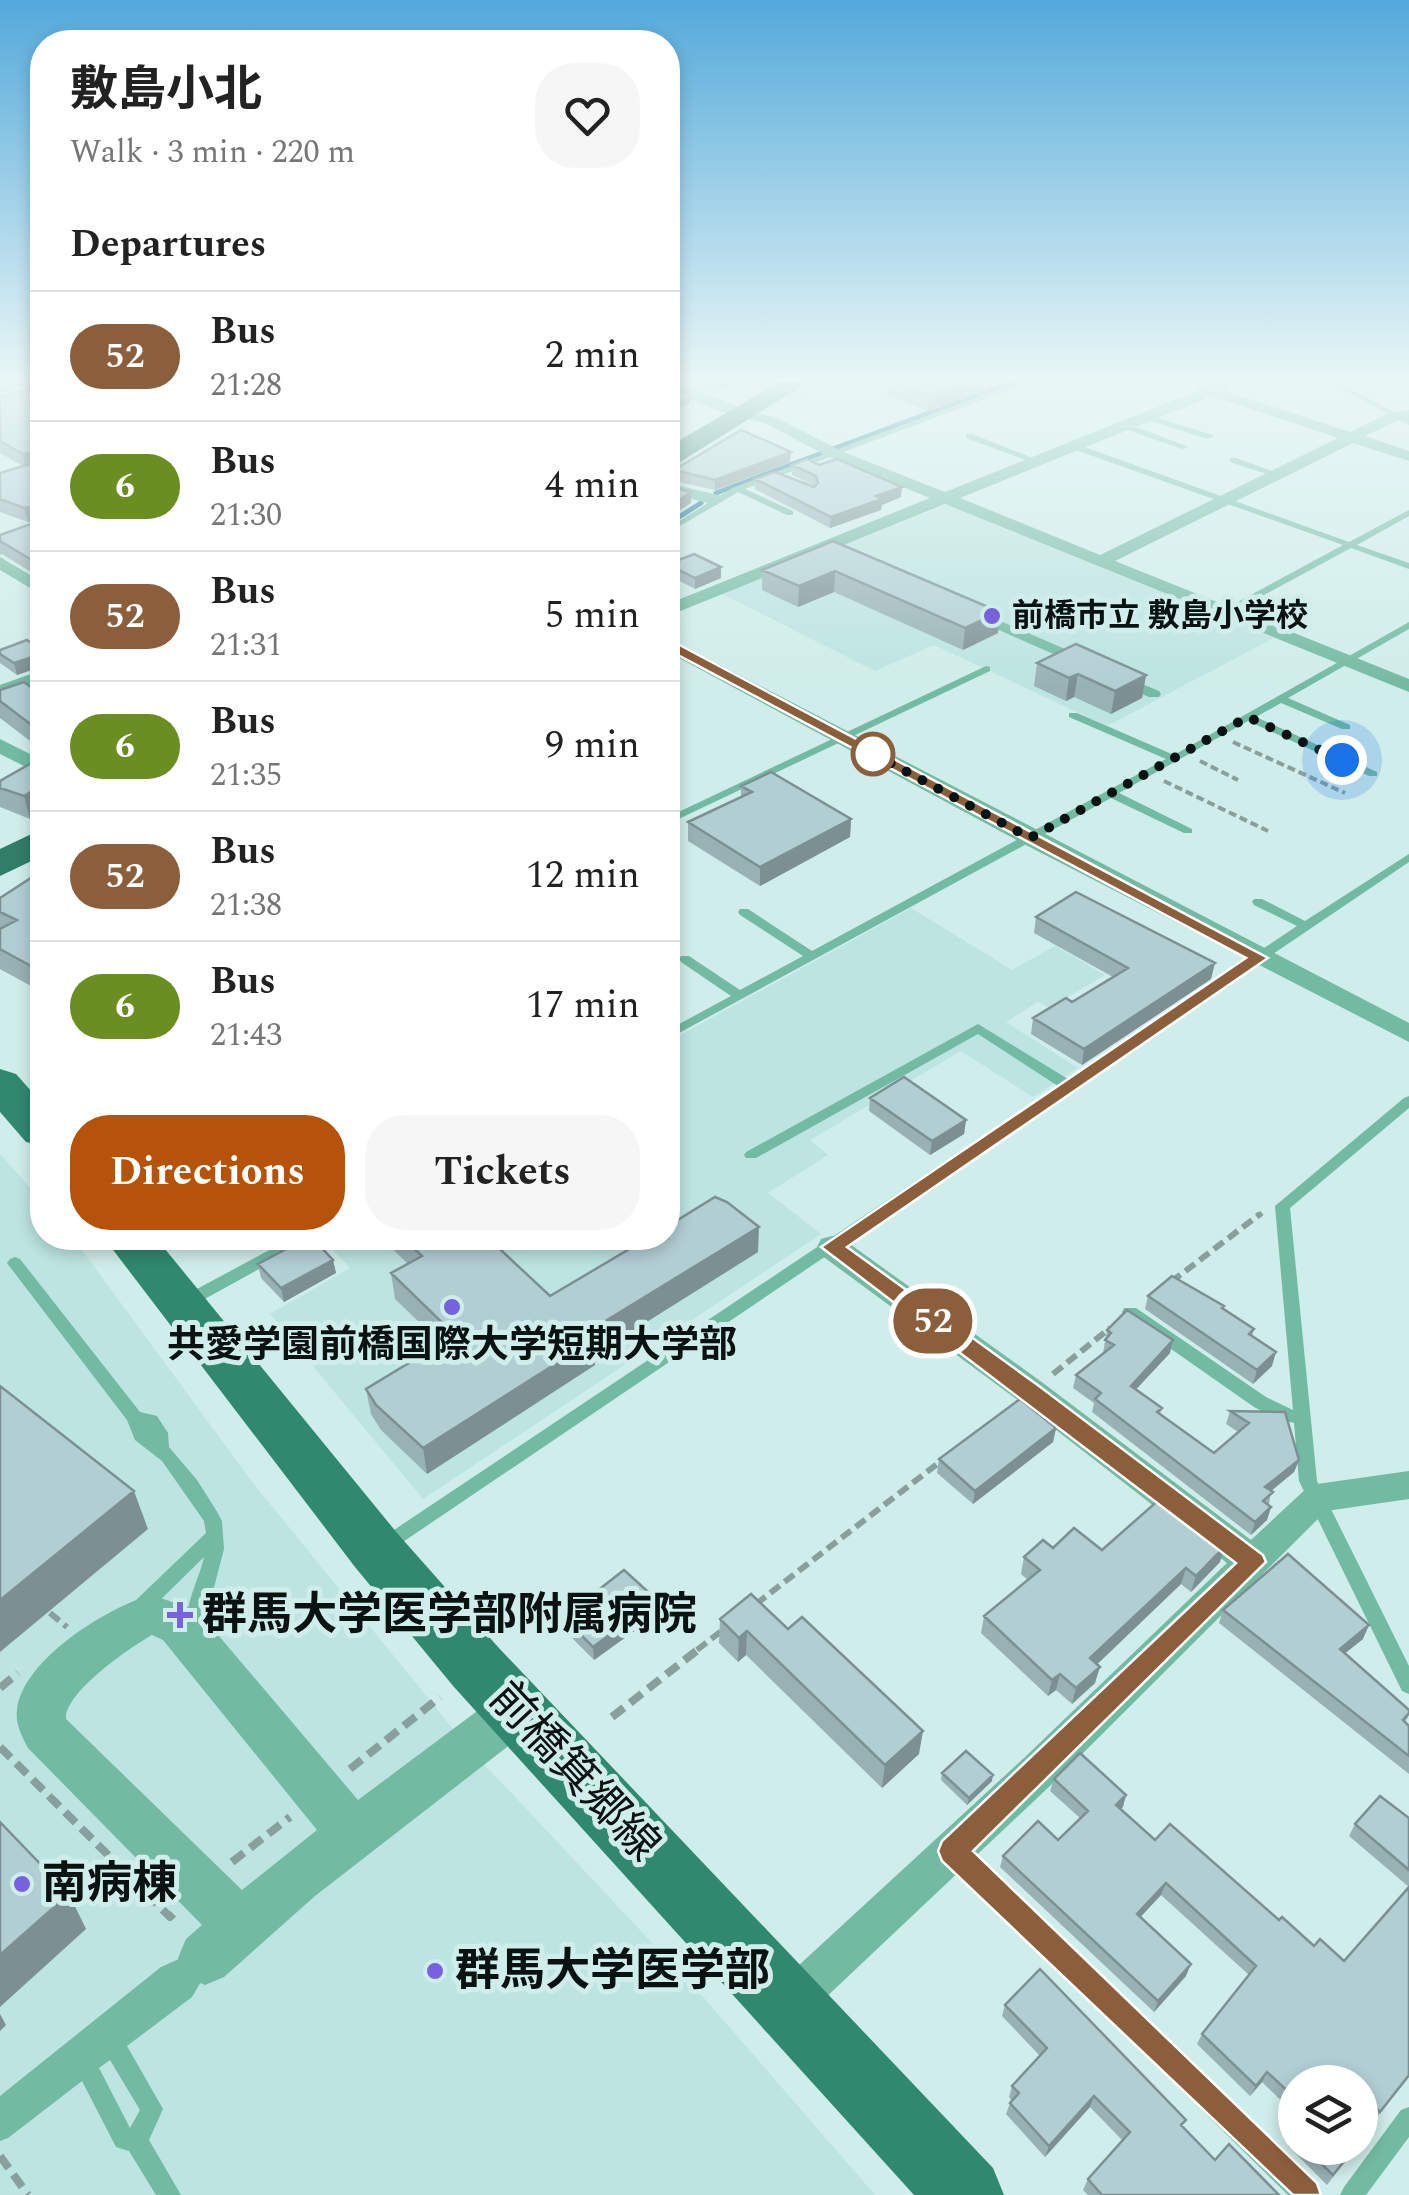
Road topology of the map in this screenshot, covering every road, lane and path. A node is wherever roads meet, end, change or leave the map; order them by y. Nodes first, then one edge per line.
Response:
1 (750, 484) edge
2 (911, 484) edge
3 (984, 484) edge
4 (1182, 484) edge
5 (1256, 484) edge
6 (738, 489) junction
7 (680, 491) edge
8 (948, 499) junction
9 (716, 500) junction
10 (1225, 500) junction
11 (790, 513) edge
12 (1409, 513) edge
13 (680, 523) edge
14 (1389, 524) junction
15 (1409, 531) edge
16 (1350, 545) junction
17 (1100, 561) junction
18 (0, 562) edge
19 (1409, 566) edge
20 (30, 582) edge
21 (680, 606) edge
22 (959, 607) edge
23 (1226, 612) junction
24 (1409, 625) edge
25 (680, 650) edge
26 (1348, 662) junction
27 (986, 669) dead end
28 (30, 679) edge
29 (4, 685) edge
30 (1409, 686) edge
31 (1154, 694) dead end
32 (1281, 699) junction
33 (1073, 715) dead end
34 (1248, 717) junction
35 (1346, 727) dead end
36 (1217, 734) junction
37 (844, 739) junction
38 (0, 745) edge
39 (1178, 756) junction
40 (30, 762) edge
41 (1148, 773) junction
42 (1372, 774) dead end
43 (1238, 780) dead end
44 (1110, 793) junction
45 (1345, 794) dead end
46 (680, 815) edge
47 (30, 829) edge
48 (1268, 831) dead end
49 (1188, 832) dead end
50 (1030, 838) junction
51 (0, 846) edge
52 (30, 847) edge
53 (1409, 857) edge
54 (0, 865) edge
55 (1258, 902) dead end
56 (744, 912) dead end
57 (1306, 926) junction
58 (811, 956) junction
59 (685, 958) dead end
60 (1259, 958) junction
61 (740, 996) junction
62 (680, 1028) edge
63 (1409, 1034) edge
64 (1070, 1087) junction
65 (1409, 1101) edge
66 (751, 1155) dead end
67 (1282, 1206) junction
68 (832, 1247) junction
69 (138, 1250) edge
70 (281, 1250) edge
71 (15, 1263) dead end
72 (181, 1305) junction
73 (1130, 1312) junction
74 (1031, 1392) junction
75 (1302, 1418) junction
76 (954, 1451) edge
77 (1409, 1485) edge
78 (1314, 1501) junction
79 (213, 1537) junction
80 (376, 1550) junction
81 (1254, 1562) junction
82 (753, 1606) edge
83 (738, 1619) edge
84 (130, 1620) junction
85 (194, 1641) junction
86 (1407, 1677) edge
87 (440, 1697) dead end
88 (517, 1710) junction
89 (612, 1717) dead end
90 (0, 1747) edge
91 (319, 1794) junction
92 (354, 1835) junction
93 (952, 1851) junction
94 (204, 1888) junction
95 (222, 1941) junction
96 (788, 2004) junction
97 (114, 2045) junction
98 (87, 2067) junction
99 (0, 2110) edge
100 (1409, 2118) edge
101 (0, 2130) edge
102 (136, 2141) junction
103 (0, 2156) edge
104 (28, 2195) edge
105 (170, 2195) edge
106 (966, 2195) edge
107 (1305, 2195) edge
108 (1352, 2195) edge

1 - 6 lane
2 - 8 street
3 - 8 street
4 - 10 lane
5 - 10 street
6 - 9 lane
6 - 11 lane
7 - 9 street
8 - 17 street
8 - 21 street
9 - 13 lane
10 - 16 lane
10 - 17 street
12 - 14 lane
14 - 15 lane
14 - 16 lane
16 - 19 lane
16 - 23 lane
17 - 23 street
18 - 20 street
22 - 31 street
23 - 26 street
24 - 26 lane
25 - 37 street
26 - 30 street
26 - 32 lane
27 - 37 lane
28 - 29 street
32 - 34 lane
32 - 35 lane
33 - 39 lane
34 - 36 lane
34 - 42 lane
36 - 39 lane
36 - 45 path
37 - 46 lane
37 - 50 street
38 - 40 street
39 - 41 lane
39 - 43 path
41 - 44 lane
41 - 48 path
44 - 49 lane
44 - 50 lane
47 - 51 highway
50 - 58 lane
50 - 60 street
52 - 54 highway
53 - 57 lane
55 - 57 lane
56 - 58 lane
57 - 60 lane
58 - 61 lane
59 - 61 lane
60 - 63 street
60 - 64 lane
61 - 62 lane
64 - 66 lane
64 - 68 lane
65 - 67 lane
67 - 73 path
67 - 75 lane
68 - 74 street
68 - 80 lane
69 - 72 main road, 前橋箕郷線
70 - 72 lane
71 - 79 lane
72 - 80 main road, 前橋箕郷線
73 - 74 path
73 - 75 lane
74 - 81 street
75 - 78 lane
76 - 82 path
77 - 78 street
78 - 81 street
78 - 86 lane
79 - 84 lane
79 - 85 lane
80 - 88 main road, 前橋箕郷線
81 - 93 street
83 - 89 path
84 - 85 street
84 - 94 street
85 - 91 street
87 - 91 path
88 - 92 street
88 - 96 main road, 前橋箕郷線
90 - 94 path
91 - 92 street
91 - 94 path
92 - 95 street
93 - 96 street
93 - 107 lane
94 - 95 street
95 - 97 lane
95 - 99 lane
96 - 106 main road, 前橋箕郷線
97 - 98 lane
97 - 102 lane
98 - 101 lane
98 - 102 lane
100 - 108 lane
102 - 105 lane
103 - 104 path

